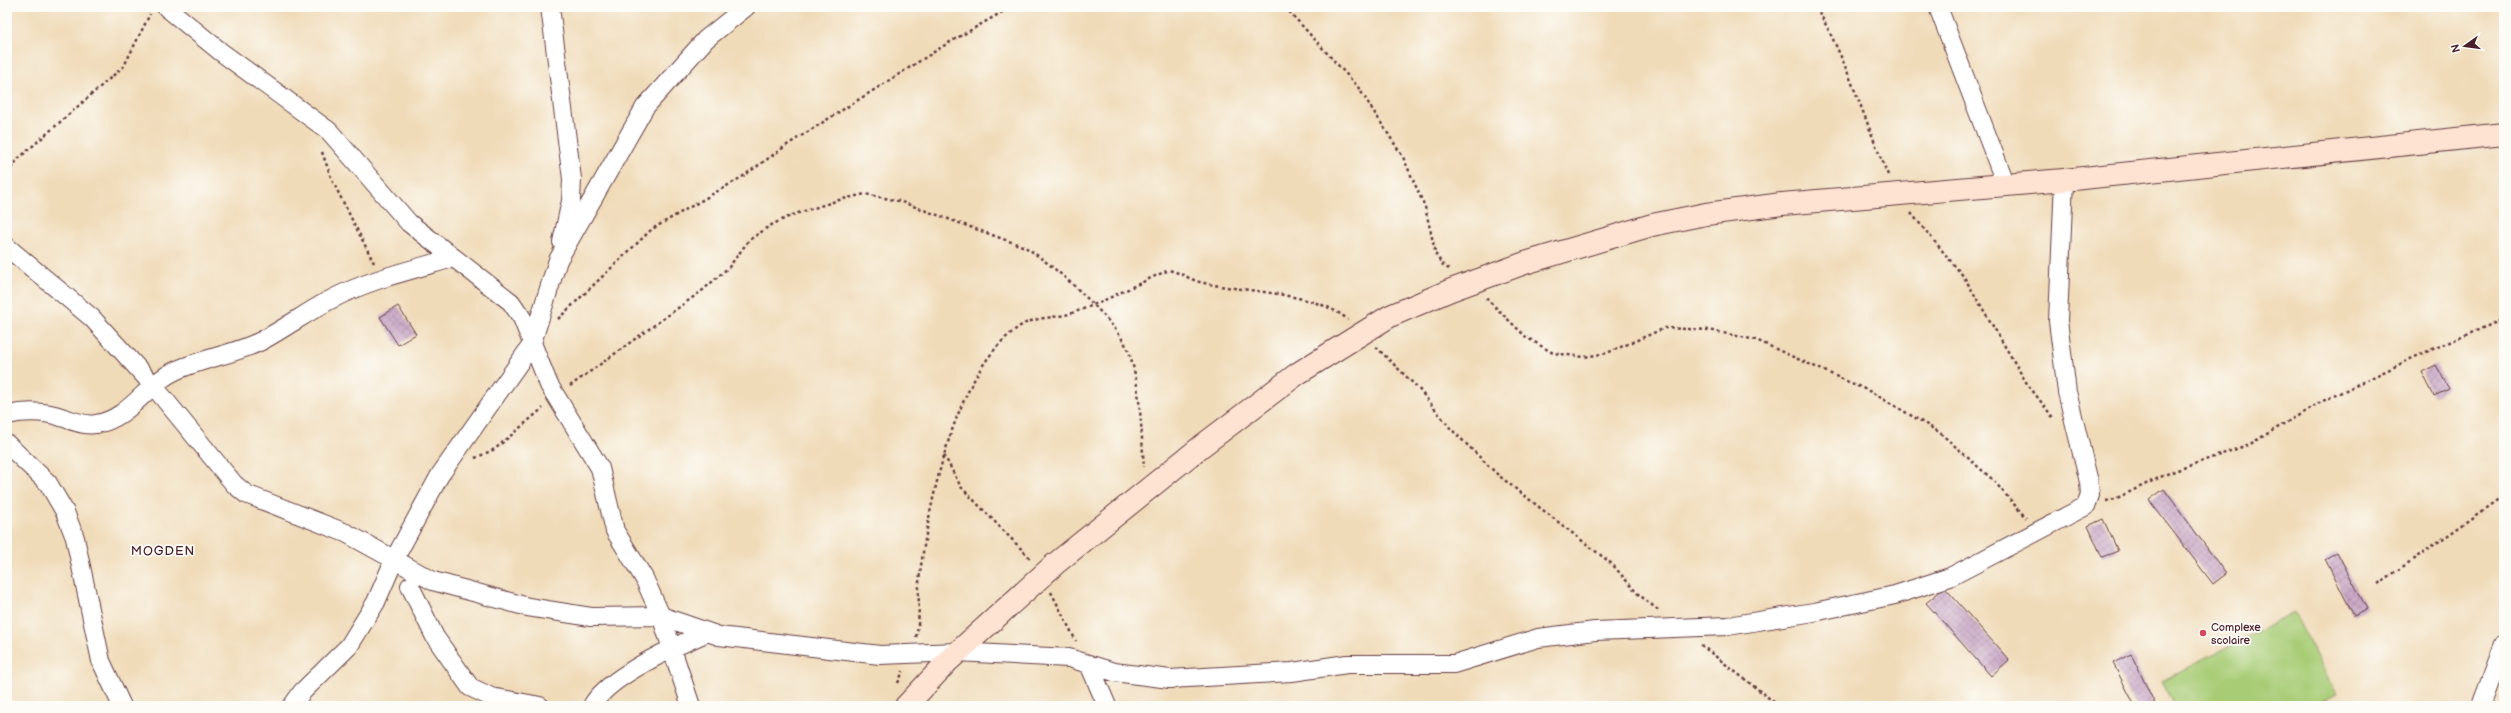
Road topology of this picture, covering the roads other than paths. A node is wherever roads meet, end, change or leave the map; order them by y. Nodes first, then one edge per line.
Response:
1 (166, 7) edge
2 (550, 7) edge
3 (746, 7) edge
4 (1938, 7) edge
5 (2504, 134) edge
6 (2064, 180) junction
7 (2006, 185) junction
8 (7, 247) edge
9 (453, 258) junction
10 (558, 260) junction
11 (531, 346) junction
12 (152, 384) junction
13 (7, 415) edge
14 (7, 444) edge
15 (395, 558) junction
16 (433, 581) junction
17 (410, 586) junction
18 (376, 602) junction
19 (661, 616) junction
20 (708, 632) junction
21 (2504, 644) edge
22 (672, 648) junction
23 (957, 652) junction
24 (1089, 664) junction
25 (122, 706) edge
26 (292, 706) edge
27 (540, 706) edge
28 (592, 706) edge
29 (692, 706) edge
30 (906, 706) edge
31 (1107, 706) edge
32 (2481, 706) edge

1 - 9 street
2 - 10 street
3 - 10 street
4 - 7 street
5 - 6 street
6 - 7 street
6 - 24 street
7 - 23 street
8 - 12 street
9 - 11 street
9 - 12 street
10 - 11 street
11 - 15 street
11 - 19 street
12 - 13 street
12 - 15 street
14 - 25 street
15 - 16 street
15 - 18 street
16 - 17 street
16 - 19 street
17 - 18 street
17 - 27 street
18 - 26 street
19 - 20 street
19 - 22 street
20 - 22 street
20 - 23 street
21 - 32 street
22 - 28 street
22 - 29 street
23 - 24 street
23 - 30 street
24 - 31 street

